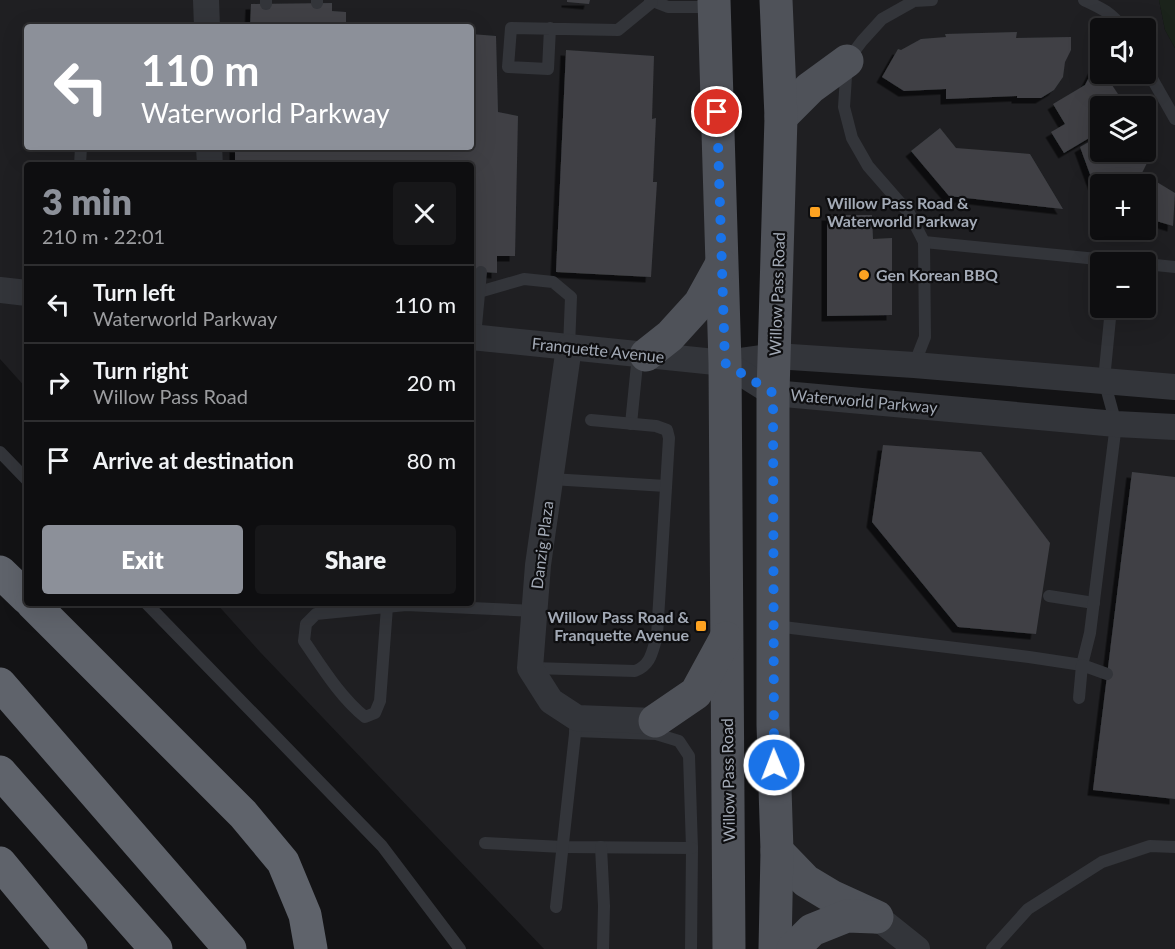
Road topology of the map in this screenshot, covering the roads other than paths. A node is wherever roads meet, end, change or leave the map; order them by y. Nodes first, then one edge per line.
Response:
1 (206, 0) edge
2 (776, 0) edge
3 (932, 0) edge
4 (1084, 0) edge
5 (651, 1) edge
6 (714, 3) edge
7 (1114, 18) edge
8 (207, 24) edge
9 (550, 28) junction
10 (847, 61) junction
11 (1155, 84) edge
12 (781, 117) junction
13 (1175, 119) edge
14 (924, 242) junction
15 (1090, 259) edge
16 (721, 265) junction
17 (1156, 265) edge
18 (1175, 267) edge
19 (481, 272) dead end
20 (0, 290) edge
21 (24, 292) edge
22 (479, 292) junction
23 (1110, 318) edge
24 (474, 330) edge
25 (474, 337) edge
26 (570, 347) junction
27 (642, 354) junction
28 (775, 356) junction
29 (725, 363) junction
30 (914, 365) junction
31 (1104, 381) junction
32 (1175, 387) edge
33 (773, 393) junction
34 (591, 420) dead end
35 (631, 424) junction
36 (1116, 424) junction
37 (1175, 427) edge
38 (0, 452) edge
39 (24, 477) edge
40 (550, 479) junction
41 (666, 486) junction
42 (0, 572) edge
43 (24, 595) edge
44 (1049, 596) dead end
45 (1094, 603) junction
46 (35, 606) edge
47 (149, 606) edge
48 (396, 606) edge
49 (427, 606) edge
50 (387, 607) junction
51 (534, 611) junction
52 (774, 626) junction
53 (727, 637) junction
54 (1082, 665) junction
55 (530, 668) junction
56 (1107, 674) dead end
57 (0, 684) edge
58 (1079, 698) dead end
59 (655, 721) joint
60 (576, 725) junction
61 (0, 772) edge
62 (485, 843) dead end
63 (562, 847) junction
64 (601, 847) junction
65 (1175, 847) edge
66 (692, 848) junction
67 (777, 852) junction
68 (0, 863) edge
69 (556, 907) dead end
70 (877, 917) junction
71 (222, 940) edge
72 (72, 949) edge
73 (156, 949) edge
74 (311, 949) edge
75 (460, 949) edge
76 (603, 949) edge
77 (691, 949) edge
78 (729, 949) edge
79 (775, 949) edge
80 (793, 949) edge
81 (917, 949) edge
82 (992, 949) edge

1 - 8 street
2 - 12 main road, Willow Pass Road
3 - 10 lane
4 - 7 lane
5 - 6 lane
5 - 9 lane
6 - 16 main road, Willow Pass Road
9 - 9 lane
10 - 12 main road
10 - 14 lane
11 - 13 lane
12 - 28 main road, Willow Pass Road
14 - 15 lane
14 - 30 lane
16 - 27 main road
16 - 29 main road, Willow Pass Road
17 - 18 lane
19 - 22 lane
20 - 21 street
22 - 24 lane
22 - 26 lane
23 - 31 lane
25 - 26 street, Franquette Avenue
26 - 27 street, Franquette Avenue
26 - 40 street, Danzig Plaza
27 - 29 street, Franquette Avenue
27 - 35 lane
28 - 29 street
28 - 30 street
28 - 33 main road, Willow Pass Road
29 - 33 street, Waterworld Parkway
29 - 53 main road, Willow Pass Road
30 - 31 street
31 - 32 street
31 - 36 lane
33 - 36 street, Waterworld Parkway
33 - 52 main road, Willow Pass Road
34 - 35 lane
35 - 41 lane
36 - 37 street, Waterworld Parkway
36 - 45 lane
38 - 39 lane
40 - 41 lane
40 - 51 street, Danzig Plaza
41 - 55 lane
42 - 43 highway
44 - 45 lane
45 - 54 lane
46 - 74 highway
47 - 75 lane
48 - 50 lane
49 - 51 lane
50 - 50 lane
51 - 55 street, Danzig Plaza
52 - 54 lane
52 - 67 main road, Willow Pass Road
53 - 59 main road
53 - 78 main road, Willow Pass Road
54 - 56 lane
54 - 58 lane
55 - 60 street
57 - 71 highway
59 - 60 street
60 - 63 lane
60 - 66 lane
61 - 73 highway
62 - 63 lane
63 - 64 lane
63 - 69 lane
64 - 66 lane
64 - 76 lane
65 - 82 lane
66 - 77 lane
67 - 70 main road
67 - 79 main road, Willow Pass Road
68 - 72 highway
70 - 80 main road
70 - 81 street

